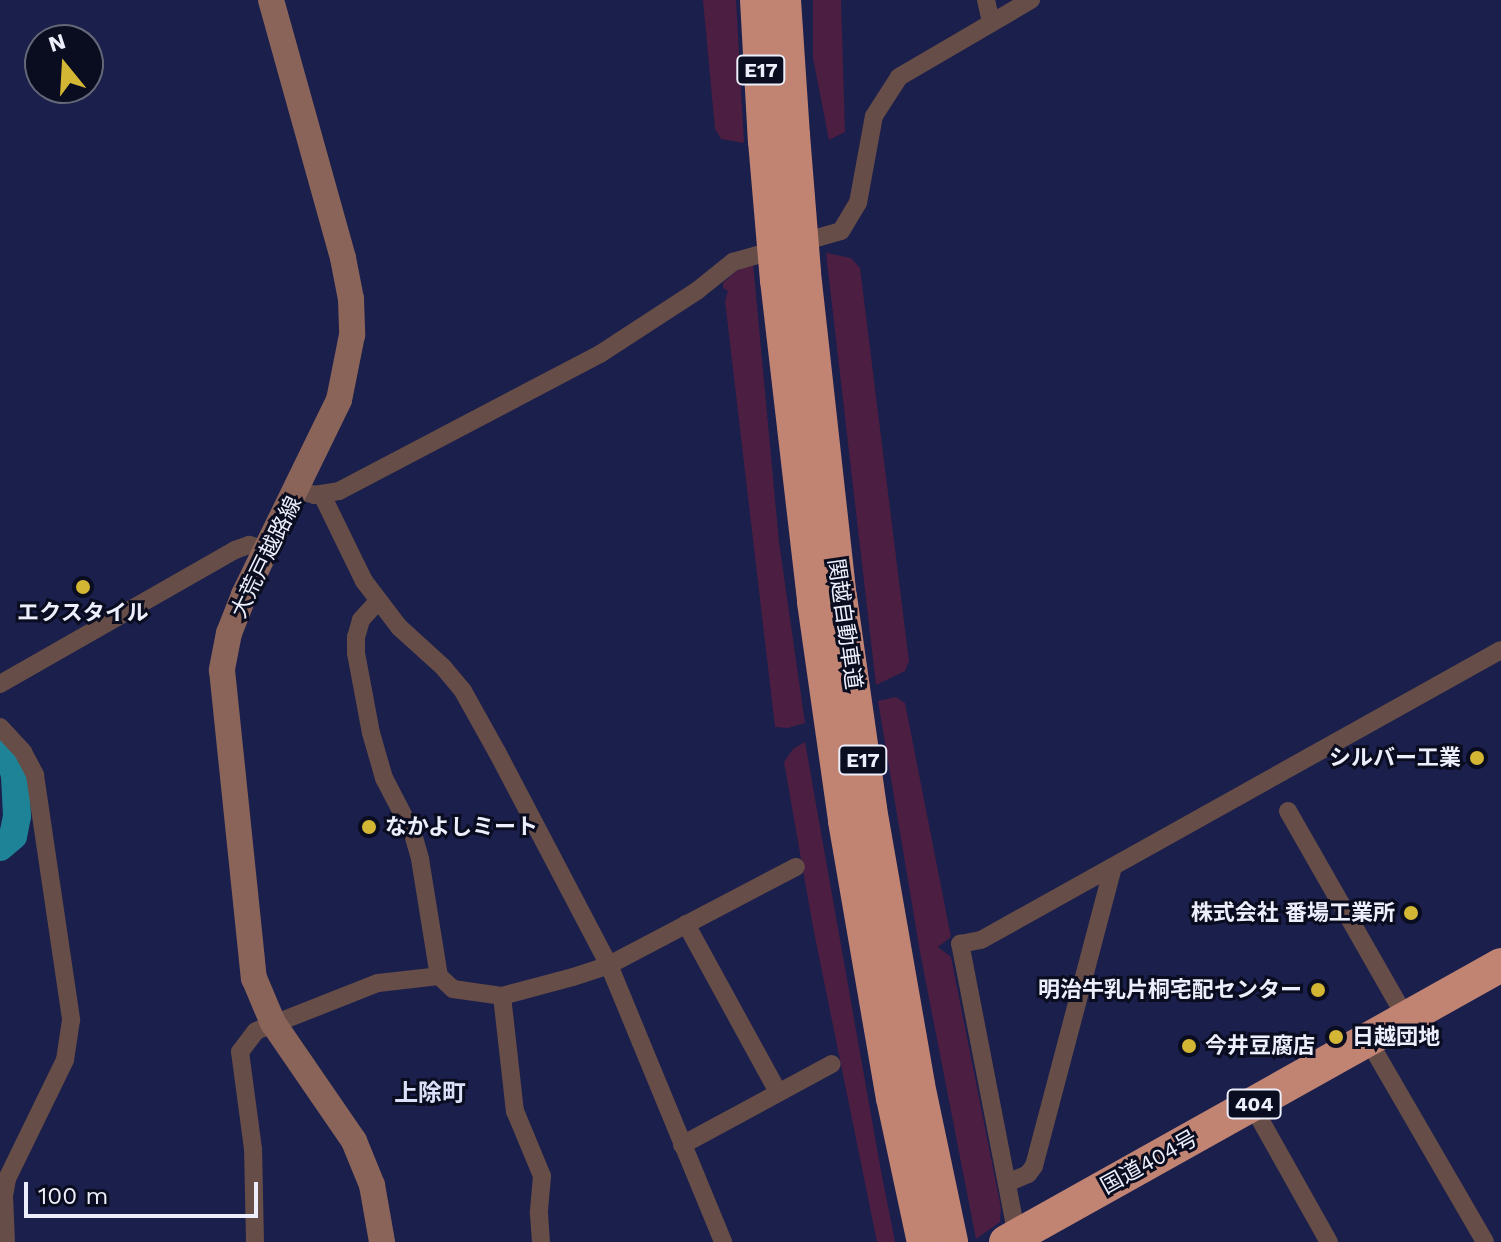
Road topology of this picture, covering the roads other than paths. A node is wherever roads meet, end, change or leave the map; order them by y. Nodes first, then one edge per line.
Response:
1 (271, 0) edge
2 (757, 0) edge
3 (784, 0) edge
4 (986, 0) edge
5 (1031, 0) edge
6 (991, 22) junction
7 (779, 138) junction
8 (790, 276) junction
9 (310, 492) junction
10 (268, 550) junction
11 (378, 601) junction
12 (1501, 650) edge
13 (0, 684) edge
14 (0, 727) edge
15 (1288, 811) dead end
16 (796, 867) dead end
17 (1113, 868) junction
18 (686, 924) junction
19 (609, 965) junction
20 (1501, 965) edge
21 (439, 976) junction
22 (502, 996) junction
23 (1406, 1018) junction
24 (273, 1023) junction
25 (1368, 1040) junction
26 (832, 1064) dead end
27 (778, 1092) junction
28 (1252, 1105) junction
29 (682, 1145) junction
30 (1007, 1183) junction
31 (1010, 1240) edge
32 (6, 1242) edge
33 (255, 1242) edge
34 (382, 1242) edge
35 (541, 1242) edge
36 (723, 1242) edge
37 (924, 1242) edge
38 (951, 1242) edge
39 (1329, 1242) edge
40 (1485, 1242) edge

1 - 9 main road, 大荒戸越路線
2 - 7 highway, 関越自動車道 / E17
3 - 7 highway, 関越自動車道 / E17
4 - 6 street
5 - 6 street
6 - 9 street
7 - 8 highway, 関越自動車道, bridge
8 - 37 highway, 関越自動車道 / E17
8 - 38 highway, 関越自動車道 / E17
9 - 10 main road, 大荒戸越路線
9 - 11 street
10 - 13 street
10 - 24 main road, 大荒戸越路線
11 - 19 street
11 - 21 street
12 - 17 street
14 - 32 street
15 - 23 street
16 - 18 street
17 - 30 street
17 - 30 street
18 - 19 street
18 - 27 street
19 - 22 street
19 - 29 street
20 - 23 highway, 国道404号 / 404
21 - 22 street
21 - 24 street
22 - 35 street
23 - 25 highway, 国道404号 / 404
24 - 33 street
24 - 34 main road, 大荒戸越路線
25 - 28 highway, 国道404号 / 404
25 - 40 street
26 - 27 street
27 - 29 street
28 - 31 highway, 国道404号 / 404
28 - 39 street
29 - 36 street
30 - 31 street

